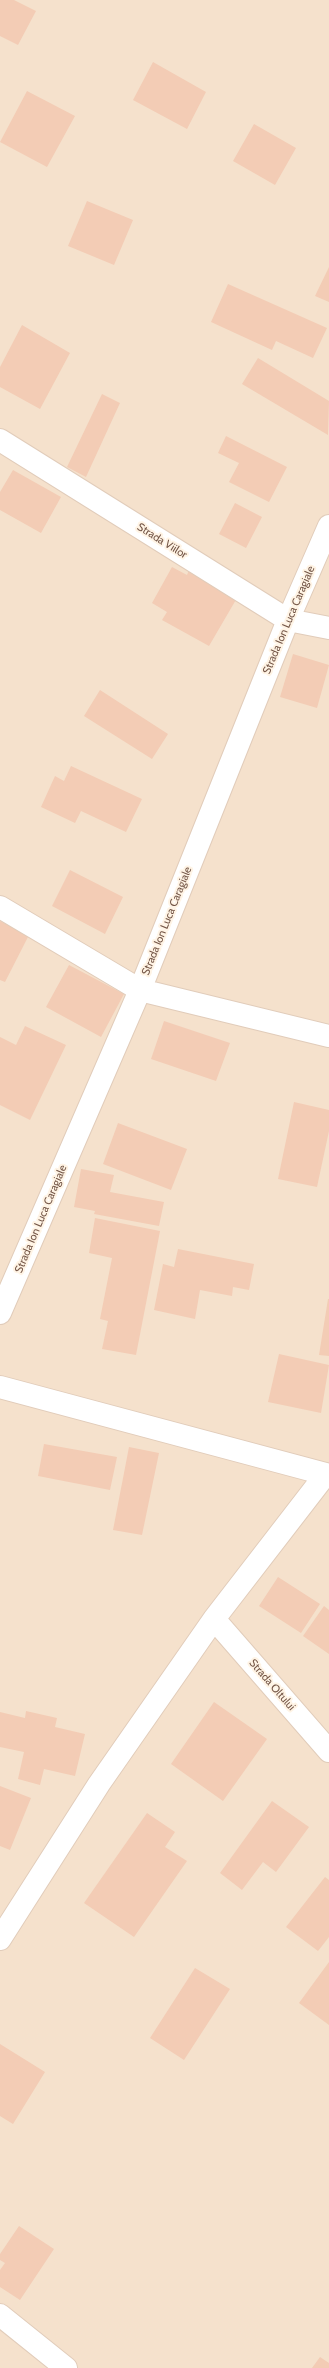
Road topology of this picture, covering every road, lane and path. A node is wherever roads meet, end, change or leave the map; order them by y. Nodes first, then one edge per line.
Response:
1 (0, 440) edge
2 (329, 526) edge
3 (288, 620) junction
4 (329, 628) edge
5 (0, 907) edge
6 (140, 990) junction
7 (329, 1036) edge
8 (0, 1313) edge
9 (0, 1387) edge
10 (327, 1474) edge
11 (214, 1619) junction
12 (329, 1752) edge
13 (0, 1939) edge
14 (0, 2315) edge
15 (66, 2368) edge

1 - 3 street, Strada Viilor
2 - 3 street, Strada Ion Luca Caragiale
3 - 4 street, Strada Viilor
3 - 6 street, Strada Ion Luca Caragiale
5 - 6 street
6 - 7 street
6 - 8 street, Strada Ion Luca Caragiale
9 - 10 street
10 - 11 street
11 - 12 street, Strada Oltului
11 - 13 street
14 - 15 street

